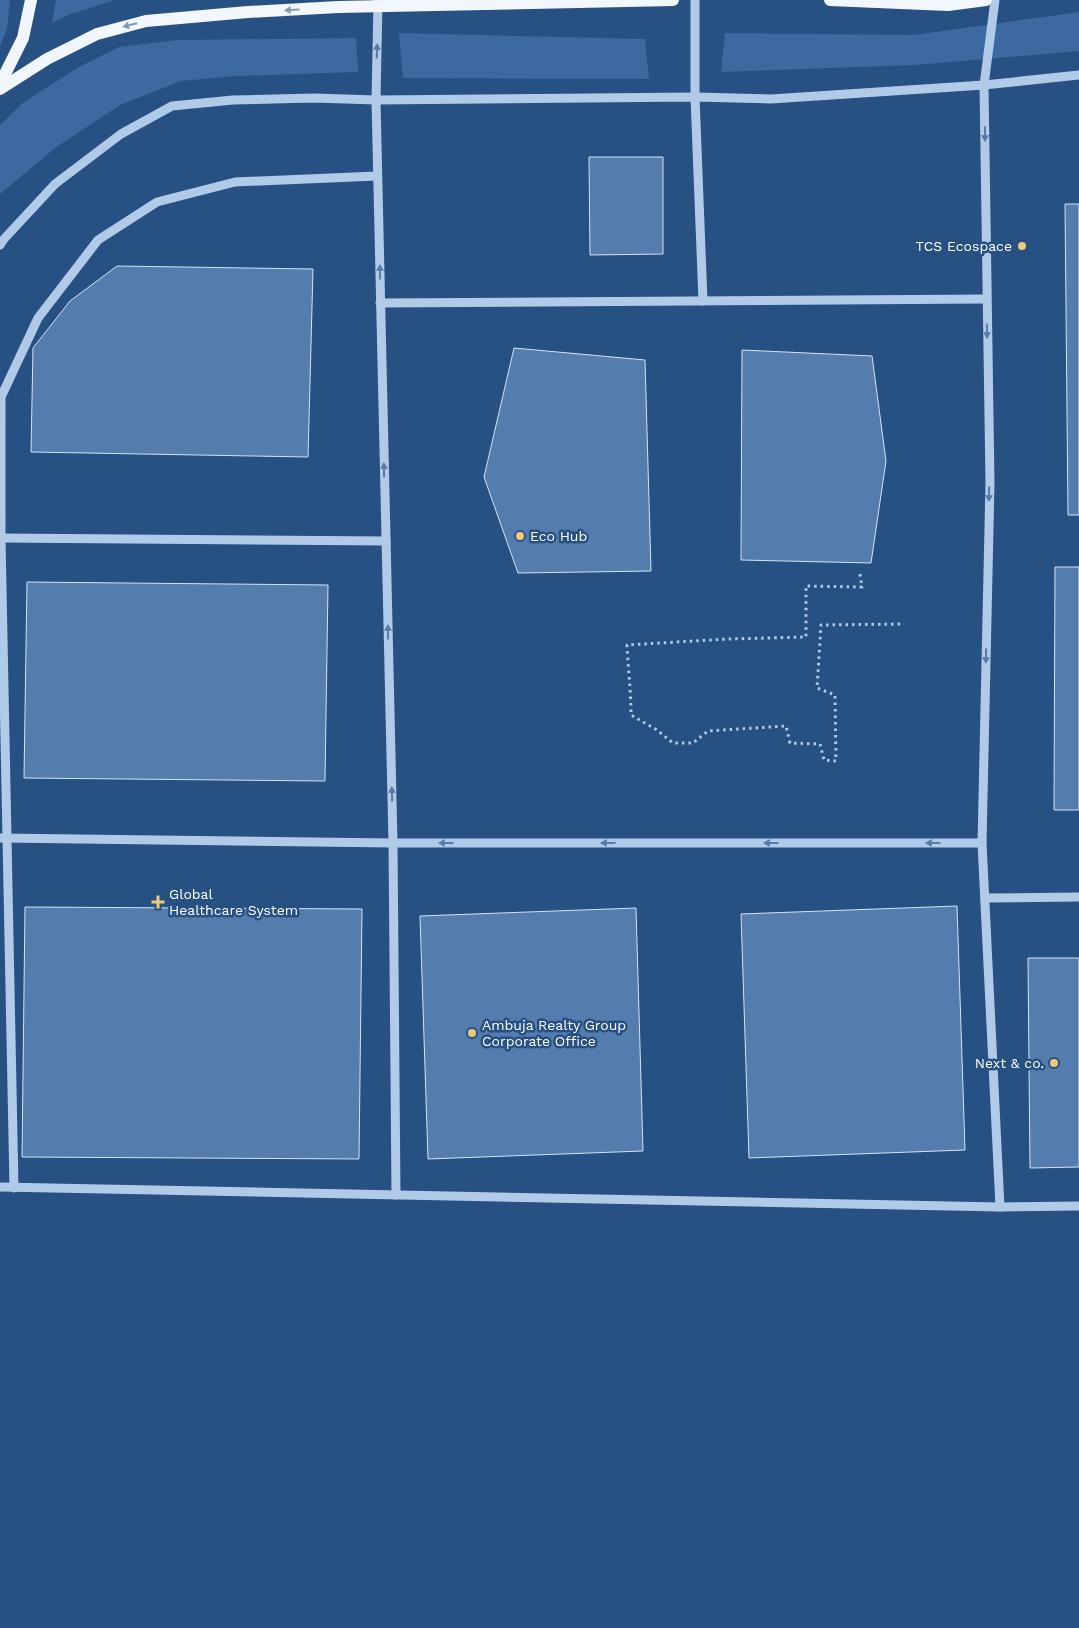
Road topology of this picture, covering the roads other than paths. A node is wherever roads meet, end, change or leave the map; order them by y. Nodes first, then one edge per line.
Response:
1 (31, 0) edge
2 (673, 0) edge
3 (695, 0) edge
4 (830, 0) edge
5 (986, 0) edge
6 (995, 0) edge
7 (378, 3) edge
8 (1079, 74) edge
9 (0, 84) edge
10 (984, 85) junction
11 (0, 88) edge
12 (695, 97) junction
13 (376, 100) junction
14 (378, 176) junction
15 (0, 245) edge
16 (986, 299) junction
17 (703, 301) junction
18 (380, 303) junction
19 (2, 538) junction
20 (386, 541) junction
21 (3, 838) edge
22 (393, 843) junction
23 (982, 843) junction
24 (1079, 897) edge
25 (985, 898) junction
26 (0, 1187) edge
27 (14, 1188) junction
28 (396, 1195) junction
29 (1079, 1206) edge
30 (1000, 1207) junction

1 - 9 main road
2 - 7 main road
3 - 12 lane
4 - 5 main road
6 - 10 lane
7 -> 11 main road
13 -> 7 lane
8 - 10 lane
10 - 12 lane
10 -> 16 lane
12 - 13 lane
12 - 17 lane
13 - 14 lane
13 - 15 lane
18 -> 14 lane
14 - 19 lane
16 - 17 lane
16 -> 23 lane
17 - 18 lane
20 -> 18 lane
19 - 20 lane
19 - 21 lane
22 -> 20 lane
21 - 22 lane
21 - 27 lane
23 -> 22 lane
22 - 28 lane
23 - 25 lane
24 - 25 lane
25 - 30 lane
26 - 27 lane
27 - 28 lane
28 - 30 lane
29 - 30 lane

